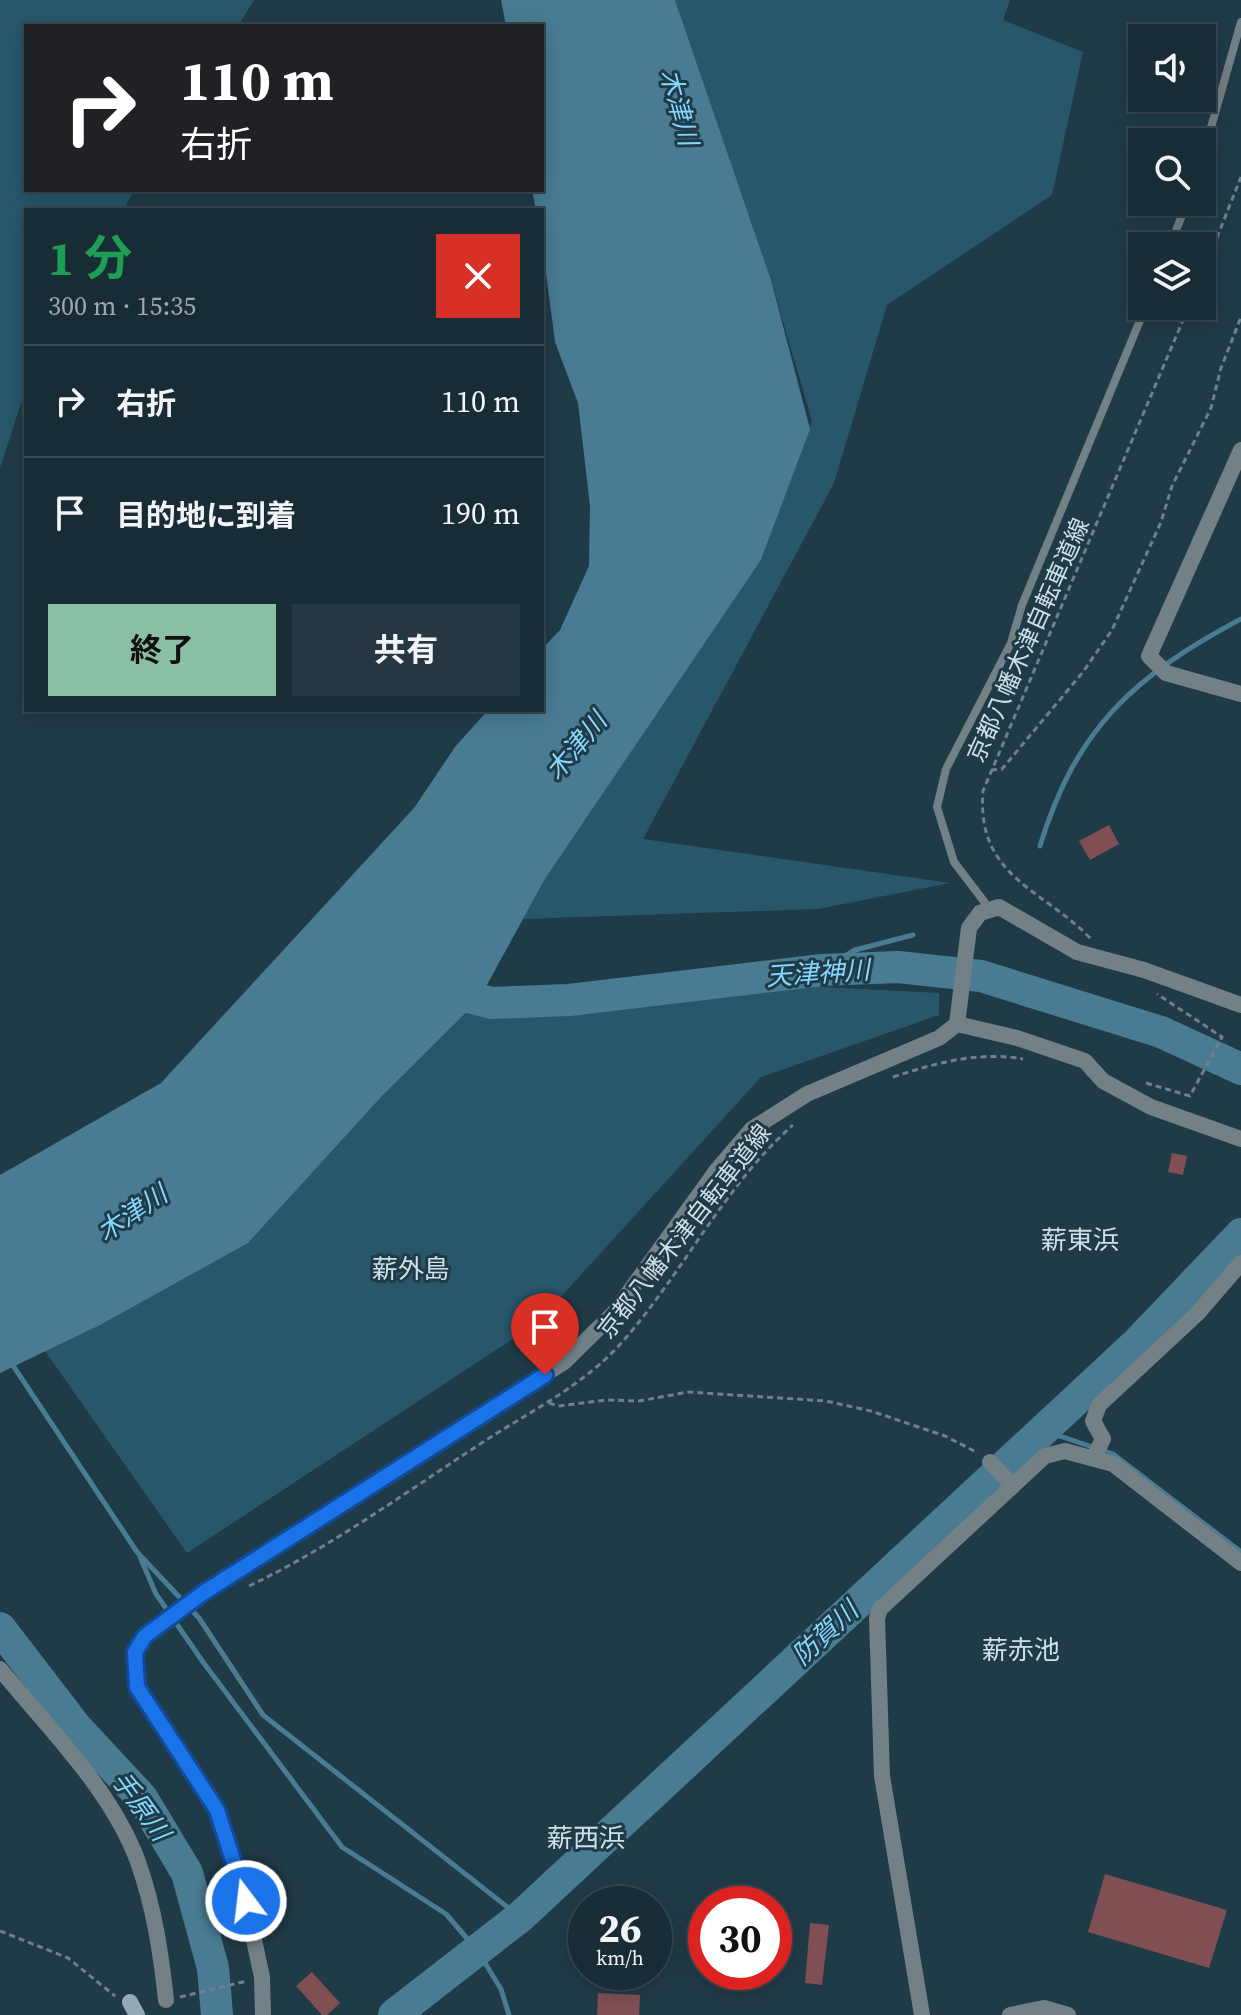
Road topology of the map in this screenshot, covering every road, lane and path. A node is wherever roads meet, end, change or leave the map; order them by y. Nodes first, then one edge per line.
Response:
1 (1241, 22) edge
2 (1213, 128) edge
3 (1241, 177) edge
4 (1216, 240) edge
5 (1241, 317) edge
6 (1140, 320) edge
7 (1183, 320) edge
8 (1241, 450) edge
9 (1241, 694) edge
10 (990, 770) junction
11 (989, 908) junction
12 (1112, 962) junction
13 (1147, 987) dead end
14 (1241, 1005) edge
15 (957, 1024) junction
16 (1027, 1060) dead end
17 (887, 1079) dead end
18 (1142, 1082) dead end
19 (804, 1118) dead end
20 (1241, 1139) edge
21 (1241, 1263) edge
22 (549, 1403) junction
23 (1094, 1457) junction
24 (990, 1462) joint
25 (1010, 1483) junction
26 (1241, 1563) edge
27 (240, 1590) dead end
28 (0, 1669) edge
29 (0, 1931) edge
30 (262, 1977) junction
31 (134, 2008) edge
32 (167, 2008) edge
33 (263, 2015) edge
34 (922, 2015) edge
35 (1010, 2015) edge
36 (1068, 2015) edge

1 - 2 lane
3 - 4 path
5 - 10 path
6 - 11 lane
7 - 10 path, 京都八幡木津自転車道線
8 - 9 street
10 - 12 path, 京都八幡木津自転車道線
11 - 12 street
11 - 15 street
12 - 14 street
13 - 18 path
15 - 20 street
15 - 30 street
16 - 17 path
19 - 22 path, 京都八幡木津自転車道線
21 - 23 street
22 - 24 path
22 - 27 path, 京都八幡木津自転車道線
23 - 25 street
23 - 26 street
24 - 25 street
25 - 34 street
28 - 32 street
29 - 31 path
30 - 32 path
30 - 33 street
35 - 36 street

